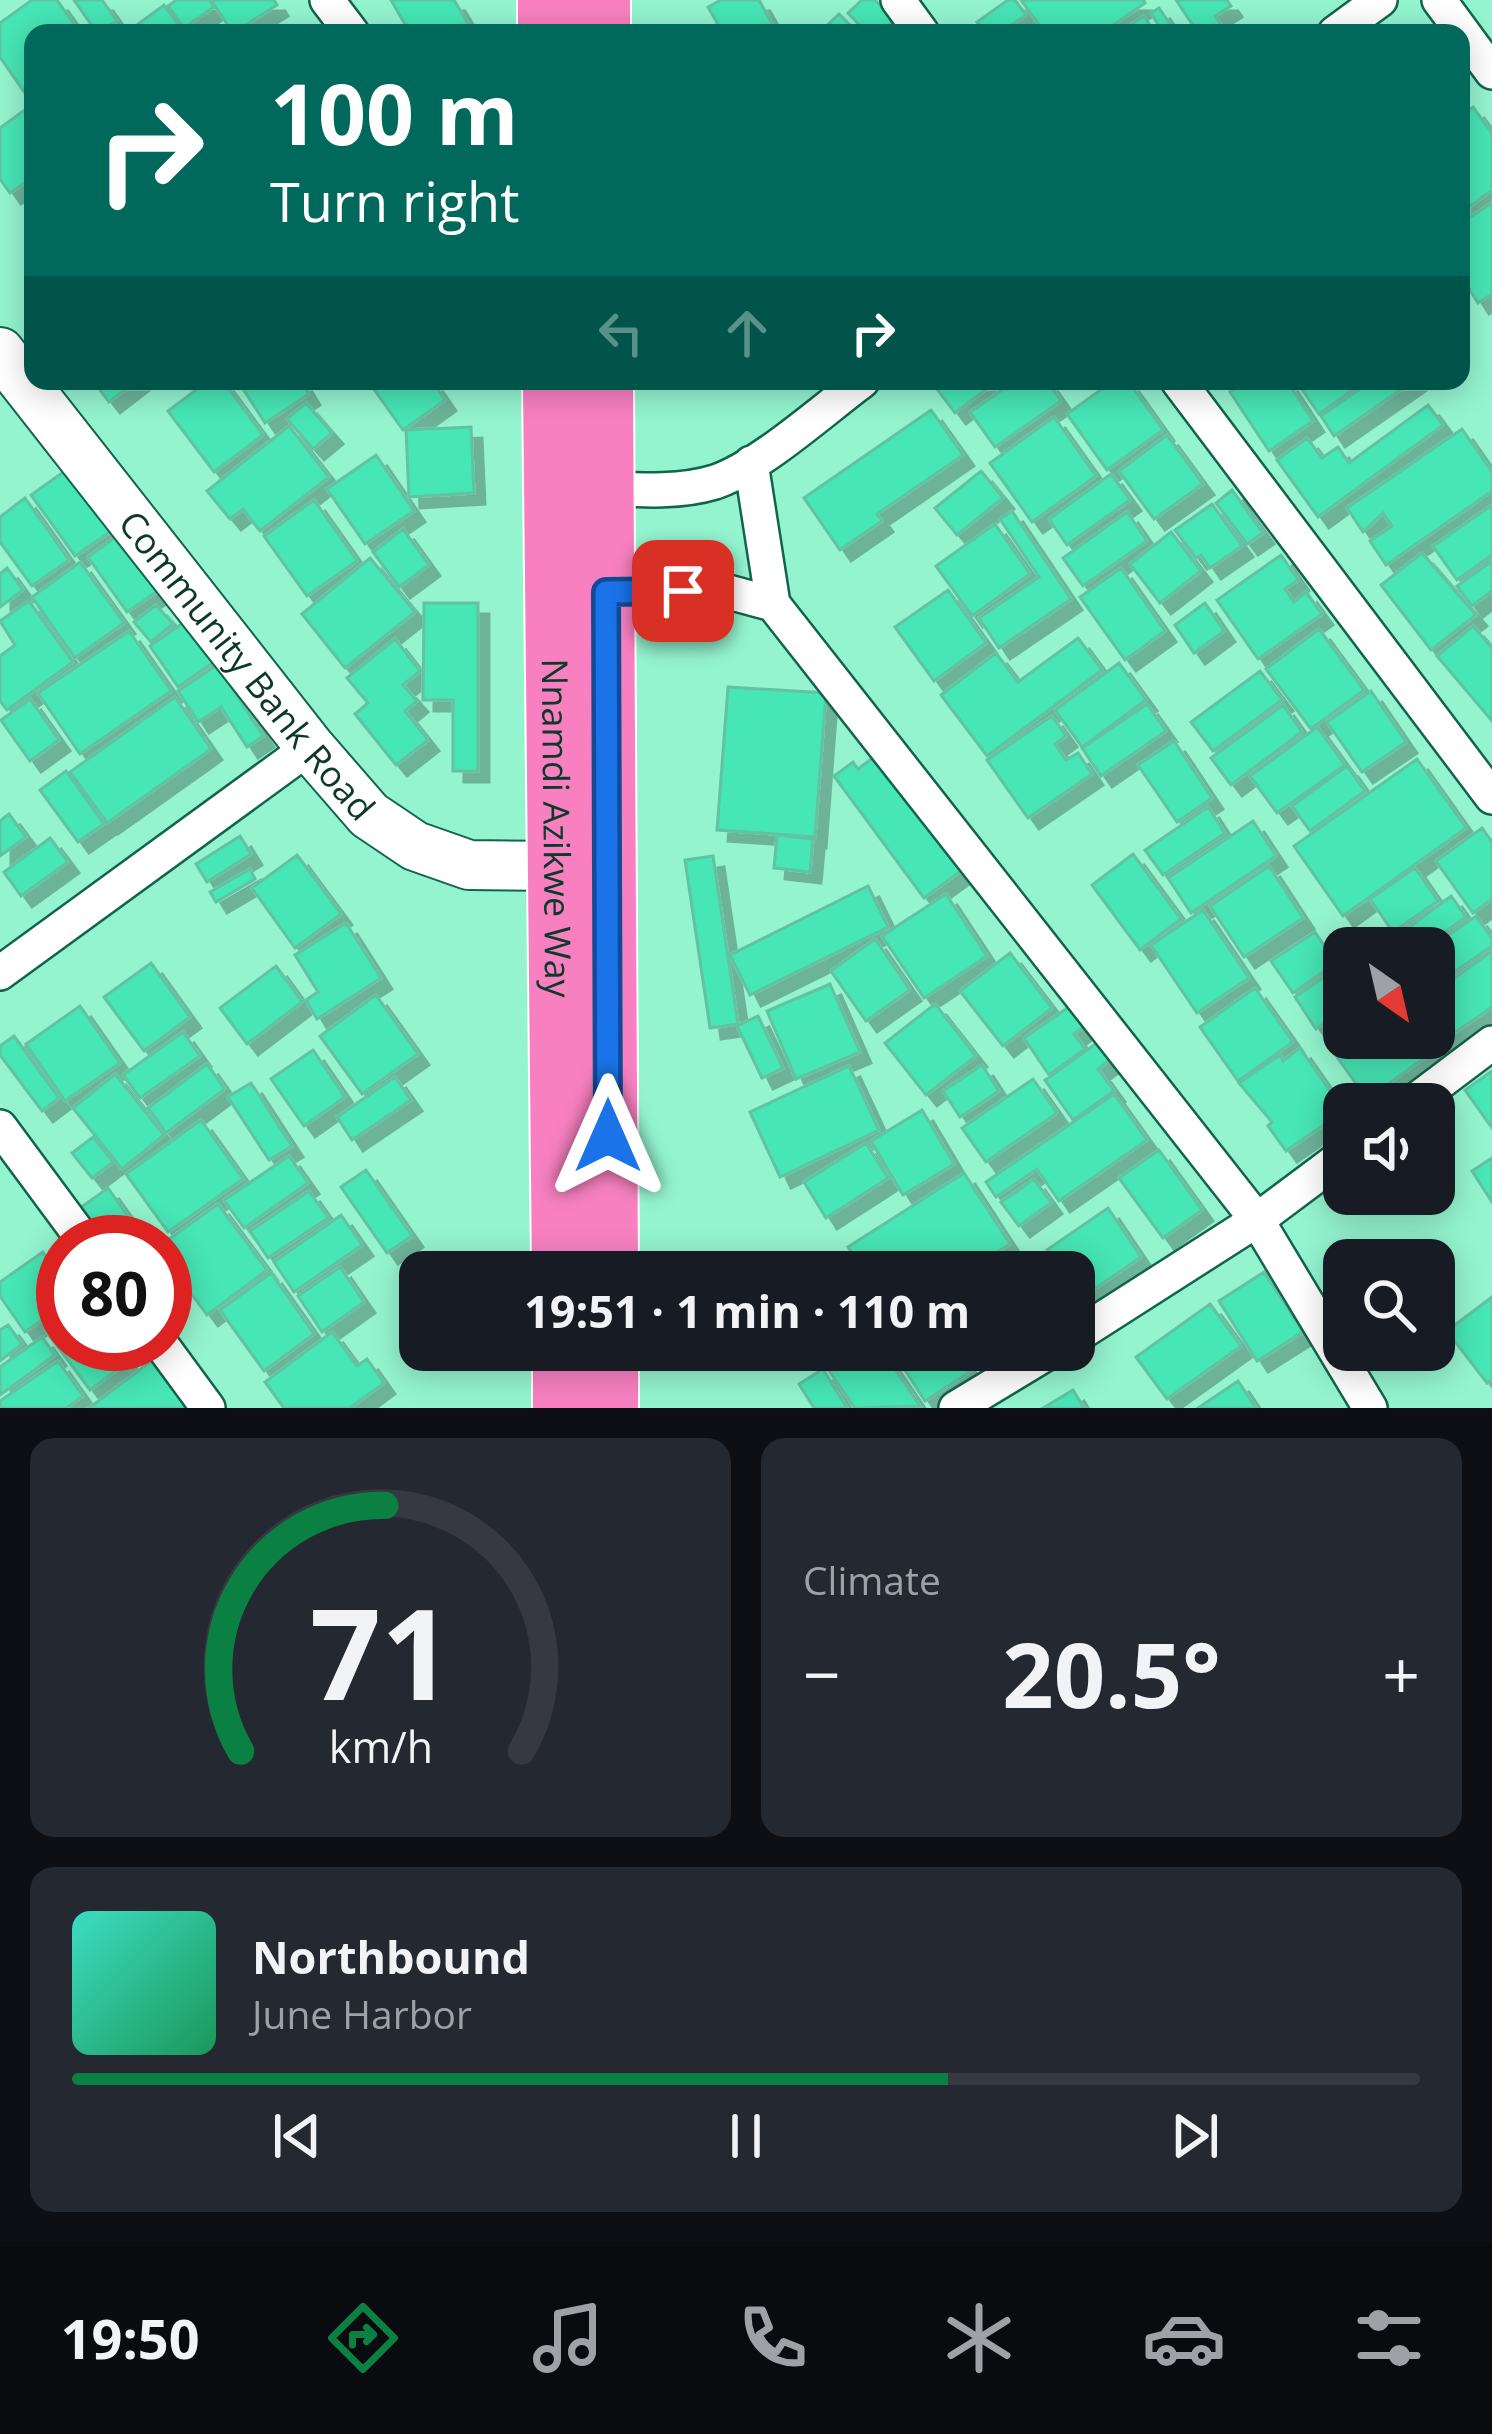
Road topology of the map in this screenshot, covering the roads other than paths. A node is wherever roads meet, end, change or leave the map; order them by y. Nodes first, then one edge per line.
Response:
1 (327, 0) edge
2 (1380, 0) edge
3 (345, 24) edge
4 (1347, 24) edge
5 (1470, 42) edge
6 (1492, 72) edge
7 (0, 352) edge
8 (24, 383) edge
9 (30, 390) edge
10 (554, 390) edge
11 (603, 390) edge
12 (850, 390) edge
13 (1185, 390) edge
14 (751, 463) junction
15 (604, 488) junction
16 (581, 594) junction
17 (773, 604) junction
18 (310, 747) junction
19 (1492, 797) edge
20 (560, 866) junction
21 (0, 973) edge
22 (1492, 1043) edge
23 (1439, 1083) edge
24 (0, 1127) edge
25 (1323, 1171) edge
26 (65, 1215) edge
27 (1257, 1220) junction
28 (562, 1251) edge
29 (607, 1251) edge
30 (1095, 1324) edge
31 (180, 1371) edge
32 (562, 1371) edge
33 (608, 1371) edge
34 (1017, 1371) edge
35 (208, 1408) edge
36 (563, 1408) edge
37 (608, 1408) edge
38 (956, 1408) edge
39 (1370, 1408) edge

1 - 3 street
2 - 4 street
5 - 6 street
7 - 8 street, Community Bank Road
9 - 18 street, Community Bank Road
10 - 16 highway, Nnamdi Azikwe Way
11 - 15 highway, Nnamdi Azikwe Way
12 - 14 street
13 - 19 street
14 - 15 street
14 - 17 street
15 - 16 highway, Nnamdi Azikwe Way
16 - 17 street
16 - 20 highway, Nnamdi Azikwe Way
16 - 29 highway, Nnamdi Azikwe Way
17 - 27 street
18 - 20 street, Community Bank Road
18 - 21 street
20 - 28 highway, Nnamdi Azikwe Way
22 - 23 street
24 - 26 street
25 - 27 street
27 - 30 street
27 - 39 street
31 - 35 street
32 - 36 highway
33 - 37 highway
34 - 38 street

